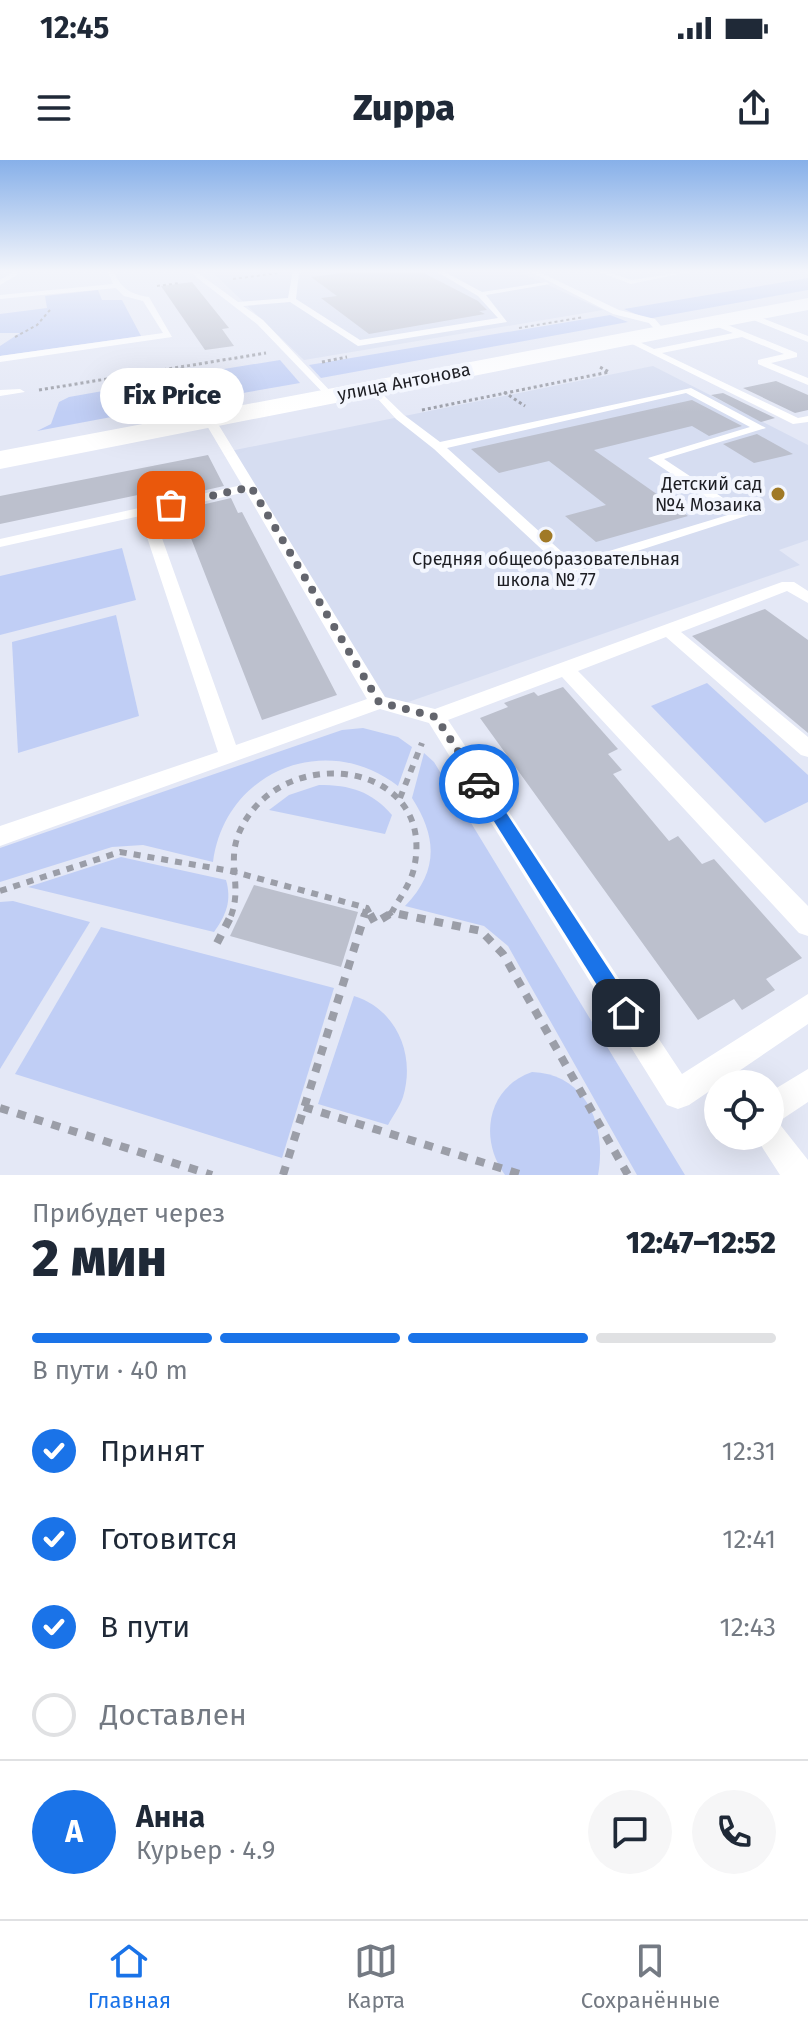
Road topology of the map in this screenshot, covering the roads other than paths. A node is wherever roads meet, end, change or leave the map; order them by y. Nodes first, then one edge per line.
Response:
1 (158, 317) edge
2 (252, 317) edge
3 (319, 317) edge
4 (502, 317) edge
5 (637, 317) edge
6 (769, 317) edge
7 (746, 325) junction
8 (808, 339) edge
9 (657, 342) junction
10 (0, 359) edge
11 (808, 382) edge
12 (373, 388) junction
13 (20, 392) road end
14 (0, 393) edge
15 (329, 396) junction
16 (205, 411) junction
17 (808, 419) edge
18 (438, 446) junction
19 (0, 460) edge
20 (251, 487) junction
21 (145, 511) junction
22 (0, 543) edge
23 (808, 598) edge
24 (668, 630) junction
25 (565, 669) junction
26 (379, 702) junction
27 (436, 717) junction
28 (808, 749) edge
29 (230, 756) junction
30 (0, 836) edge
31 (808, 924) edge
32 (808, 1008) edge
33 (808, 1084) edge
34 (784, 1100) edge
35 (781, 1150) edge
36 (799, 1175) edge

1 - 10 lane
2 - 15 lane
3 - 4 lane
5 - 9 lane
6 - 7 main road, улица Антонова
7 - 8 lane
7 - 9 lane
7 - 9 main road, улица Антонова
7 - 11 lane
9 - 12 main road, улица Антонова
9 - 17 lane
12 - 15 main road, улица Антонова
12 - 18 lane
13 - 14 lane
15 - 16 main road, улица Антонова
16 - 19 main road, улица Антонова
16 - 20 lane
18 - 18 lane
20 - 21 lane
20 - 26 lane
21 - 22 lane
21 - 29 lane
23 - 24 lane
24 - 25 lane
24 - 28 lane
25 - 27 lane
25 - 31 lane
26 - 27 lane
26 - 29 lane
27 - 32 lane
29 - 30 lane
33 - 34 lane
35 - 36 lane

